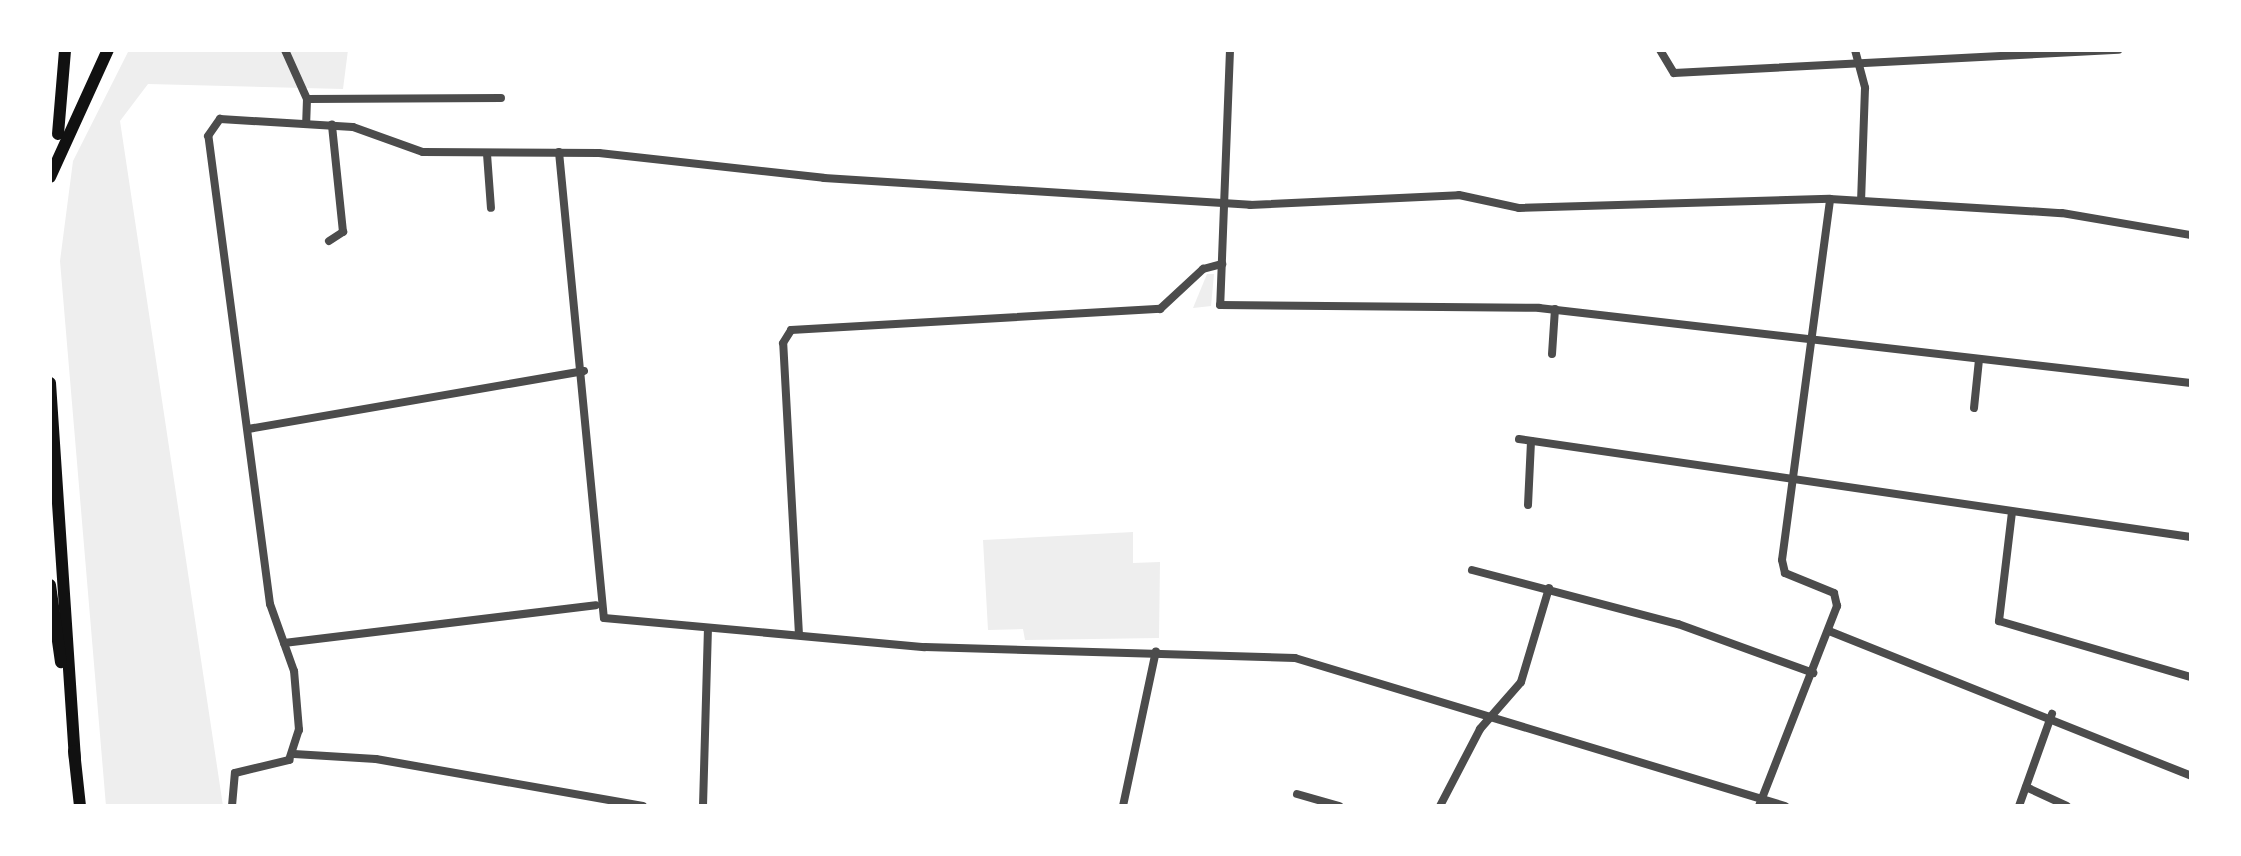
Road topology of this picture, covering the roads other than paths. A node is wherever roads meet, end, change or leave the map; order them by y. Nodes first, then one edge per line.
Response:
1 (65, 50) edge
2 (108, 50) edge
3 (285, 50) edge
4 (1230, 50) edge
5 (1660, 50) edge
6 (1855, 50) edge
7 (2118, 50) edge
8 (1861, 68) junction
9 (307, 98) junction
10 (501, 98) dead end
11 (306, 124) junction
12 (332, 125) junction
13 (558, 152) junction
14 (487, 154) junction
15 (50, 176) edge
16 (1830, 199) junction
17 (1861, 200) junction
18 (1227, 202) junction
19 (491, 208) dead end
20 (2191, 235) edge
21 (329, 241) dead end
22 (1222, 264) junction
23 (1555, 310) junction
24 (1814, 342) junction
25 (1552, 354) dead end
26 (1979, 360) junction
27 (584, 372) junction
28 (50, 383) edge
29 (2191, 383) edge
30 (1974, 408) dead end
31 (248, 429) junction
32 (1519, 439) dead end
33 (1531, 441) junction
34 (1796, 482) junction
35 (1528, 506) dead end
36 (2012, 512) junction
37 (2191, 537) edge
38 (1472, 570) dead end
39 (50, 586) edge
40 (1549, 588) junction
41 (596, 605) junction
42 (708, 631) junction
43 (1829, 631) junction
44 (799, 635) junction
45 (284, 643) junction
46 (1156, 651) junction
47 (1813, 673) junction
48 (2191, 676) edge
49 (2052, 714) junction
50 (1489, 716) junction
51 (294, 754) junction
52 (75, 758) junction
53 (2191, 776) edge
54 (2026, 787) junction
55 (1297, 794) dead end
56 (1761, 802) edge
57 (80, 806) edge
58 (232, 806) edge
59 (644, 806) edge
60 (704, 806) edge
61 (1123, 806) edge
62 (1339, 806) edge
63 (1440, 806) edge
64 (1786, 806) edge
65 (2020, 806) edge
66 (2067, 806) edge

1 - 15 main road
2 - 15 main road
3 - 9 street
4 - 18 street
5 - 8 street
6 - 8 street
7 - 8 street
8 - 17 street
9 - 10 street
9 - 11 street
11 - 12 street
11 - 31 street
12 - 14 street
12 - 21 street
13 - 14 street
13 - 18 street
13 - 27 street
14 - 19 street
16 - 17 street
16 - 18 street
16 - 24 street
17 - 20 street
18 - 22 street
22 - 23 street
22 - 44 street
23 - 24 street
23 - 25 street
24 - 26 street
24 - 34 street
26 - 29 street
26 - 30 street
27 - 31 street
27 - 41 street
28 - 52 main road
31 - 45 street
32 - 33 street
33 - 34 street
33 - 35 street
34 - 36 street
34 - 43 street
36 - 37 street
36 - 48 street
38 - 40 street
39 - 52 main road
40 - 47 street
40 - 50 street
41 - 42 street
41 - 45 street
42 - 44 street
42 - 60 street
43 - 47 street
43 - 49 street
44 - 46 street
45 - 51 street
46 - 50 street
46 - 61 street
47 - 56 street
49 - 53 street
49 - 54 street
50 - 56 street
50 - 63 street
51 - 58 street
51 - 59 street
52 - 57 main road
54 - 65 street
54 - 66 street
55 - 62 street
56 - 64 street

